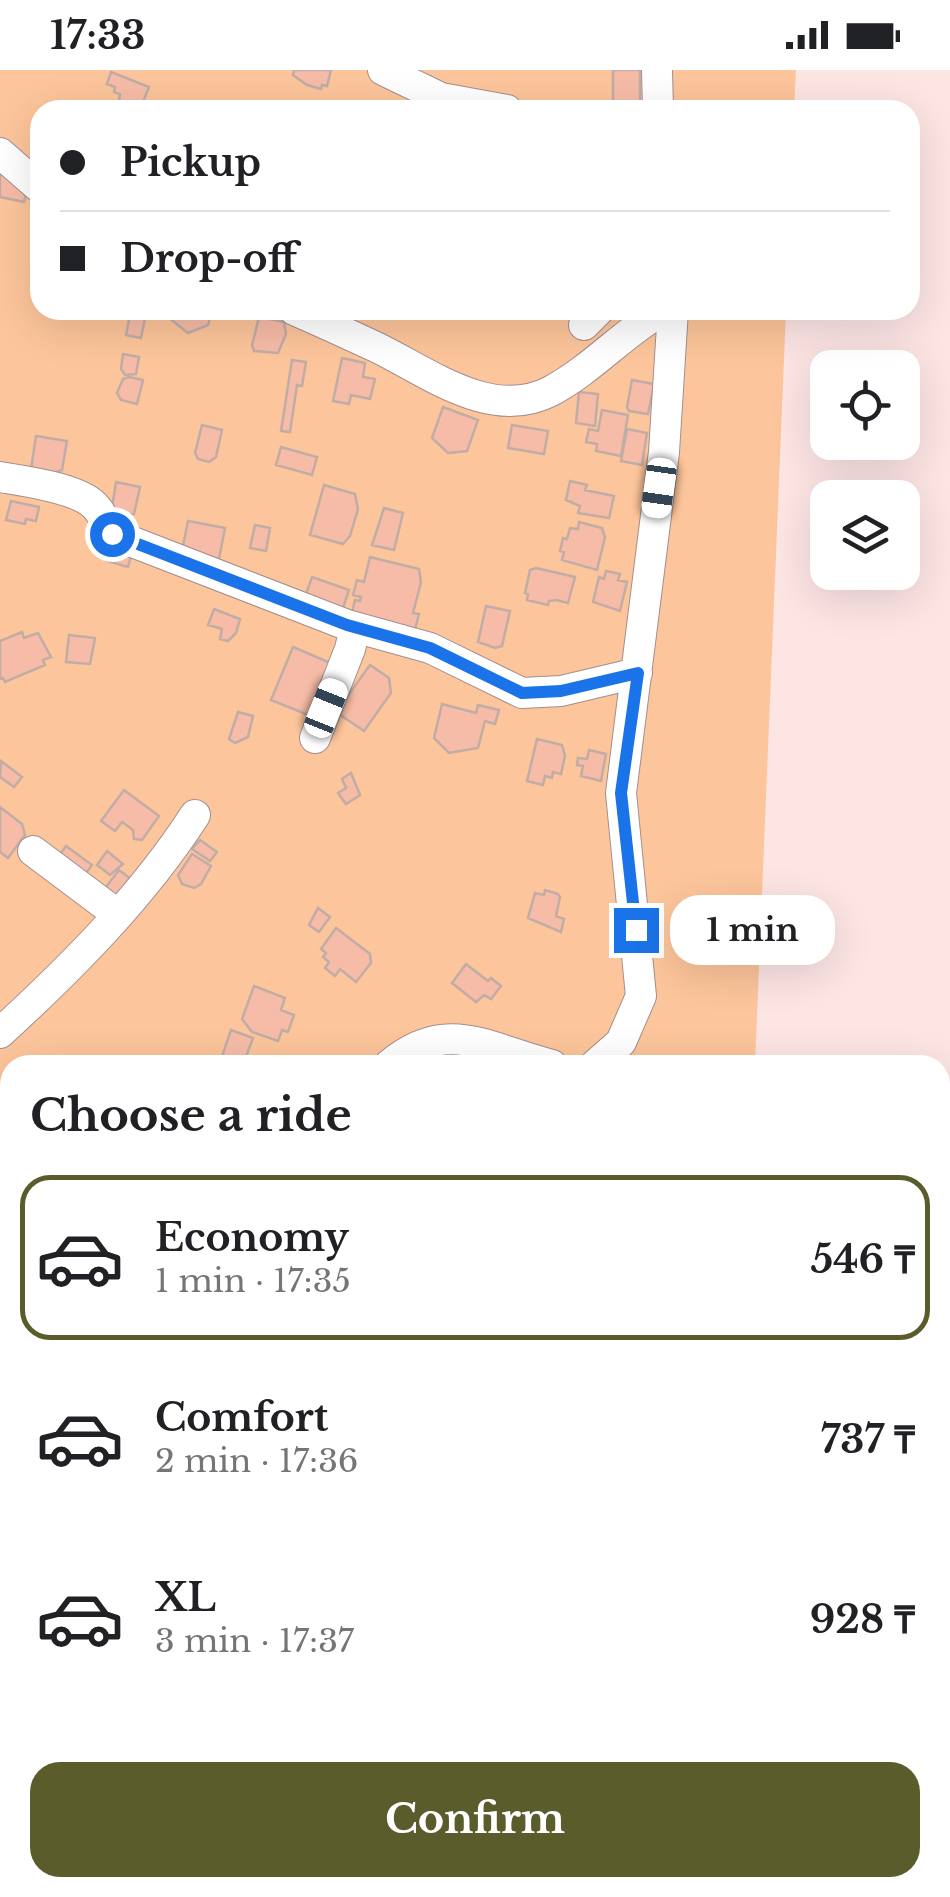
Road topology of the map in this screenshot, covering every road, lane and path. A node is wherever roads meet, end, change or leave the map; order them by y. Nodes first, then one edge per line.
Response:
1 (383, 70) edge
2 (657, 70) edge
3 (452, 100) edge
4 (658, 100) edge
5 (0, 153) edge
6 (30, 179) edge
7 (316, 320) edge
8 (646, 320) edge
9 (673, 320) edge
10 (0, 478) edge
11 (355, 628) junction
12 (638, 673) junction
13 (315, 738) dead end
14 (195, 815) dead end
15 (32, 851) dead end
16 (117, 914) junction
17 (0, 1033) edge
18 (402, 1055) edge
19 (517, 1055) edge
20 (607, 1055) edge

1 - 3 street
2 - 4 street
5 - 6 street
7 - 8 street
9 - 12 street
10 - 11 street
11 - 12 street
11 - 13 street
12 - 20 street
14 - 16 street
15 - 16 street
16 - 17 street
18 - 19 street

